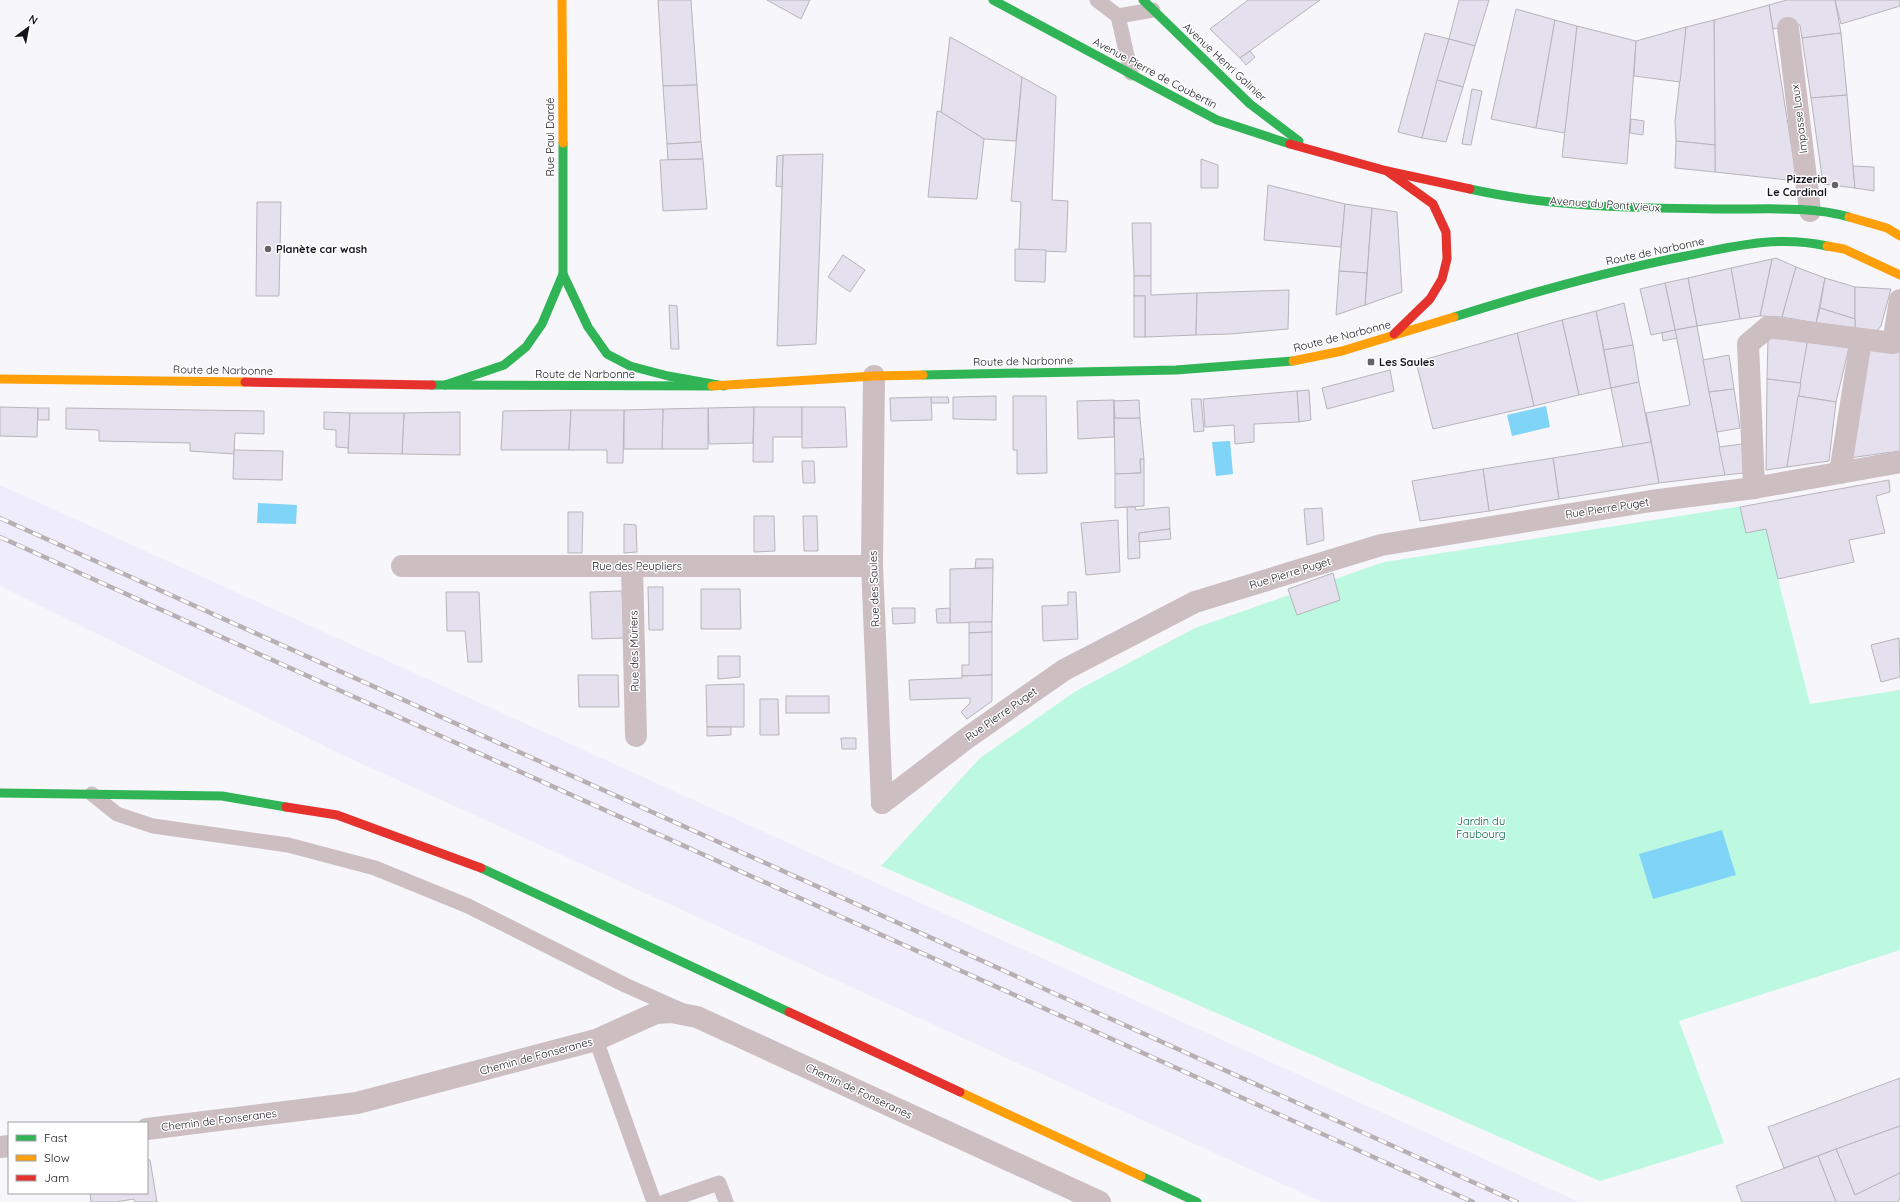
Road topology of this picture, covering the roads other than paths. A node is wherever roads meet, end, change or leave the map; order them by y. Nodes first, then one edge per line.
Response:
1 (562, 0) edge
2 (993, 0) edge
3 (1097, 0) edge
4 (1148, 5) edge
5 (1118, 16) junction
6 (1788, 28) dead end
7 (1131, 73) junction
8 (1312, 151) junction
9 (1387, 171) junction
10 (1810, 211) junction
11 (1896, 232) edge
12 (563, 274) junction
13 (1900, 275) edge
14 (1900, 300) edge
15 (1392, 336) junction
16 (1861, 340) junction
17 (526, 347) joint
18 (607, 354) joint
19 (874, 376) junction
20 (0, 379) edge
21 (445, 385) junction
22 (724, 386) junction
23 (1900, 462) edge
24 (1840, 474) junction
25 (1754, 488) junction
26 (402, 566) dead end
27 (632, 566) junction
28 (872, 566) junction
29 (636, 736) dead end
30 (0, 793) edge
31 (91, 793) junction
32 (882, 803) joint
33 (697, 1017) junction
34 (596, 1040) junction
35 (148, 1129) edge
36 (654, 1202) edge
37 (664, 1202) edge
38 (726, 1202) edge
39 (1100, 1202) edge
40 (1197, 1202) edge

1 - 12 main road, Rue Paul Dardé
2 - 7 main road, Avenue Pierre de Coubertin
3 - 5 lane
4 - 5 lane
4 - 8 main road, Avenue Henri Galinier
5 - 7 lane
6 - 10 street, Impasse Laux
7 - 8 main road, Avenue Pierre de Coubertin
8 - 9 main road, Avenue du Pont Vieux
9 - 10 main road, Avenue du Pont Vieux
9 - 15 main road
10 - 11 main road, Avenue du Pont Vieux
12 - 17 main road, Rue Paul Dardé
12 - 18 main road, Rue Paul Dardé
13 - 15 main road, Route de Narbonne
14 - 16 street
15 - 19 main road, Route de Narbonne
16 - 24 street
16 - 25 street
17 - 21 main road, Route de Narbonne
18 - 22 main road, Route de Narbonne
19 - 22 main road, Route de Narbonne
19 - 28 street, Rue des Saules
20 - 21 main road, Route de Narbonne
21 - 22 main road, Route de Narbonne
23 - 24 street, Rue Pierre Puget
24 - 25 street, Rue Pierre Puget
25 - 32 street, Rue Pierre Puget
26 - 27 street, Rue des Peupliers
27 - 28 street, Rue des Peupliers
27 - 29 street, Rue des Mûriers
28 - 32 street, Rue des Saules
30 - 31 main road
31 - 33 lane
31 - 40 main road
33 - 34 street, Chemin de Fonseranes
33 - 39 street, Chemin de Fonseranes
34 - 35 street, Chemin de Fonseranes
34 - 36 lane
37 - 38 lane

